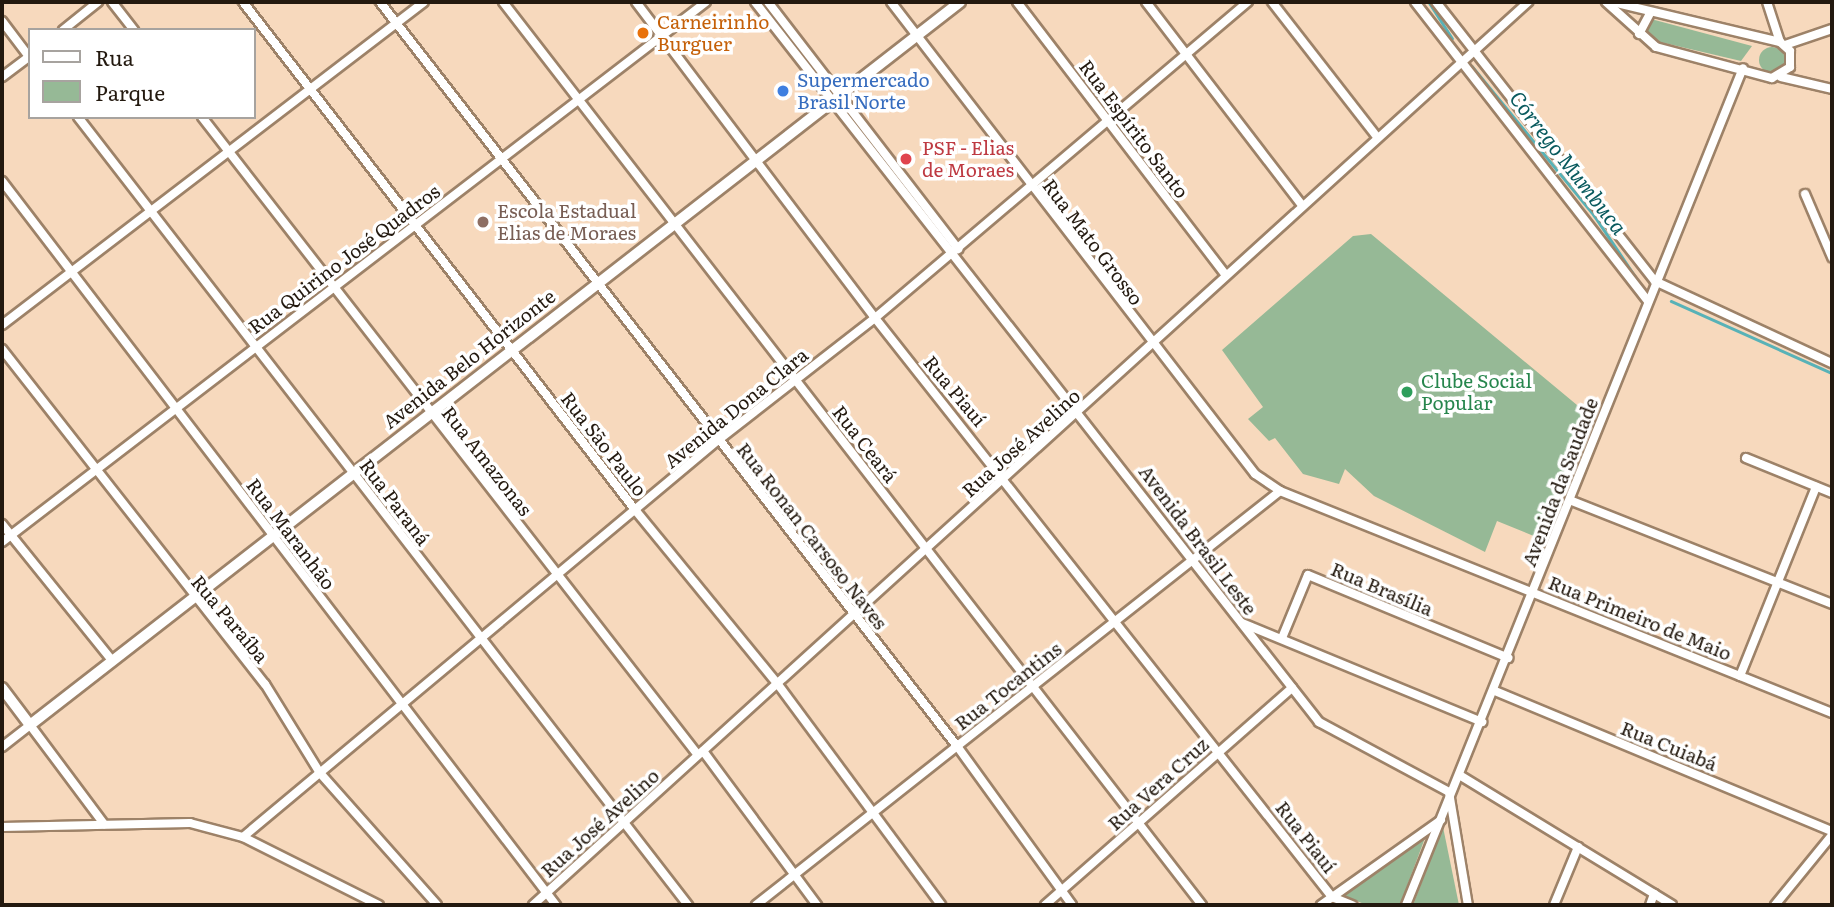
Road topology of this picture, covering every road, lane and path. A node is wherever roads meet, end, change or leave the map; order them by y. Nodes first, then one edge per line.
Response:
1 (98, 2) edge
2 (113, 2) edge
3 (243, 2) edge
4 (380, 2) edge
5 (424, 2) edge
6 (503, 2) edge
7 (636, 2) edge
8 (706, 2) edge
9 (755, 2) edge
10 (768, 2) edge
11 (891, 2) edge
12 (960, 2) edge
13 (1017, 2) edge
14 (1146, 2) edge
15 (1248, 2) edge
16 (1272, 2) edge
17 (1415, 2) edge
18 (1436, 2) edge
19 (1528, 2) edge
20 (1606, 2) edge
21 (1612, 2) edge
22 (1768, 2) edge
23 (1650, 13) junction
24 (2, 21) edge
25 (397, 23) junction
26 (66, 28) edge
27 (132, 28) edge
28 (1832, 29) edge
29 (1639, 34) junction
30 (662, 35) junction
31 (917, 35) junction
32 (1782, 43) junction
33 (1473, 50) junction
34 (1186, 54) junction
35 (28, 56) edge
36 (28, 58) edge
37 (1461, 62) junction
38 (814, 63) junction
39 (1743, 68) junction
40 (805, 69) junction
41 (2, 77) edge
42 (1782, 77) junction
43 (310, 88) junction
44 (1832, 89) edge
45 (579, 99) junction
46 (836, 101) junction
47 (80, 119) edge
48 (204, 119) edge
49 (1107, 121) junction
50 (1377, 137) junction
51 (228, 151) junction
52 (505, 159) junction
53 (755, 160) junction
54 (2, 181) edge
55 (1030, 185) junction
56 (1805, 194) dead end
57 (1301, 204) junction
58 (152, 209) junction
59 (674, 222) junction
60 (415, 225) junction
61 (956, 245) junction
62 (949, 251) junction
63 (1832, 257) edge
64 (962, 260) junction
65 (71, 271) junction
66 (1226, 275) junction
67 (1655, 283) junction
68 (594, 284) junction
69 (333, 287) junction
70 (1649, 299) junction
71 (875, 318) junction
72 (2, 325) edge
73 (256, 346) junction
74 (1152, 346) junction
75 (510, 348) junction
76 (2, 349) edge
77 (1832, 363) edge
78 (795, 379) junction
79 (176, 408) junction
80 (429, 411) junction
81 (1080, 411) junction
82 (717, 441) junction
83 (1746, 458) dead end
84 (95, 470) junction
85 (352, 471) junction
86 (1007, 477) junction
87 (1816, 487) junction
88 (1280, 491) junction
89 (1832, 493) edge
90 (1572, 500) junction
91 (636, 511) junction
92 (2, 524) edge
93 (272, 534) junction
94 (11, 535) junction
95 (2, 542) edge
96 (927, 550) junction
97 (1193, 559) junction
98 (557, 577) junction
99 (1779, 583) junction
100 (1534, 592) junction
101 (190, 597) junction
102 (1832, 604) edge
103 (854, 614) junction
104 (1119, 622) junction
105 (1241, 623) junction
106 (1282, 638) junction
107 (481, 640) junction
108 (1508, 658) junction
109 (111, 659) junction
110 (1740, 676) junction
111 (777, 683) junction
112 (1033, 685) junction
113 (2, 688) edge
114 (1292, 688) junction
115 (1494, 691) junction
116 (402, 705) junction
117 (1832, 713) edge
118 (1482, 722) junction
119 (30, 725) junction
120 (957, 746) junction
121 (2, 747) edge
122 (1219, 751) junction
123 (701, 753) junction
124 (320, 773) junction
125 (1461, 776) junction
126 (1449, 792) junction
127 (870, 814) junction
128 (1442, 819) junction
129 (1139, 823) junction
130 (104, 824) junction
131 (625, 826) junction
132 (2, 827) edge
133 (1832, 833) edge
134 (243, 837) junction
135 (1578, 847) junction
136 (795, 875) junction
137 (1060, 892) junction
138 (547, 893) junction
139 (1654, 894) junction
140 (1332, 897) junction
141 (379, 905) edge
142 (437, 905) edge
143 (533, 905) edge
144 (556, 905) edge
145 (688, 905) edge
146 (756, 905) edge
147 (817, 905) edge
148 (940, 905) edge
149 (1045, 905) edge
150 (1072, 905) edge
151 (1202, 905) edge
152 (1321, 905) edge
153 (1352, 905) edge
154 (1406, 905) edge
155 (1468, 905) edge
156 (1554, 905) edge
157 (1650, 905) edge
158 (1672, 905) edge
159 (1775, 905) edge

1 - 26 street
2 - 27 street
3 - 43 street, Rua São Paulo
4 - 25 street, Rua Ronan Carsoso Naves
5 - 25 street
6 - 45 street, Rua Ceará
7 - 30 street, Rua Piauí
8 - 30 street, Rua Quirino José Quadros
9 - 40 street, Avenida Brasil Leste
10 - 38 street, Avenida Brasil Leste
11 - 31 street, Rua Mato Grosso
12 - 31 street, Avenida Belo Horizonte
13 - 49 street, Rua Espírito Santo
14 - 34 street
15 - 34 street, Avenida Dona Clara
16 - 50 street
17 - 37 street
18 - 33 street
19 - 33 street, Rua José Avelino
20 - 29 street
21 - 23 street
22 - 32 street
23 - 29 street
23 - 32 street
24 - 35 street
25 - 43 street
25 - 52 street, Rua Ronan Carsoso Naves
28 - 32 street
29 - 39 street
30 - 45 street, Rua Quirino José Quadros
30 - 53 street, Rua Piauí
31 - 46 street, Avenida Belo Horizonte
31 - 55 street, Rua Mato Grosso
32 - 42 street
33 - 37 street, Rua José Avelino
33 - 67 street
34 - 49 street, Avenida Dona Clara
34 - 57 street
36 - 41 street
37 - 50 street, Rua José Avelino
37 - 70 street
38 - 40 street
38 - 46 street, Avenida Brasil Leste
39 - 42 street
39 - 67 street, Avenida da Saudade
40 - 46 street, Avenida Brasil Leste
42 - 44 street
43 - 51 street
43 - 60 street, Rua São Paulo
45 - 52 street, Rua Quirino José Quadros
45 - 59 street, Rua Ceará
46 - 53 street, Avenida Belo Horizonte
46 - 61 street, Avenida Brasil Leste
46 - 62 street, Avenida Brasil Leste
47 - 58 street, Rua Paraná
48 - 51 street, Rua Amazonas
49 - 55 street, Avenida Dona Clara
49 - 66 street, Rua Espírito Santo
50 - 57 street, Rua José Avelino
51 - 58 street
51 - 69 street, Rua Amazonas
52 - 60 street, Rua Quirino José Quadros
52 - 68 street, Rua Ronan Carsoso Naves
53 - 59 street, Avenida Belo Horizonte
53 - 71 street, Rua Piauí
54 - 65 street, Rua Maranhão
55 - 61 street, Avenida Dona Clara
55 - 74 street, Rua Mato Grosso
56 - 63 street
57 - 66 street, Rua José Avelino
58 - 65 street
58 - 73 street, Rua Paraná
59 - 68 street, Avenida Belo Horizonte
59 - 78 street, Rua Ceará
60 - 69 street, Rua Quirino José Quadros
60 - 75 street, Rua São Paulo
61 - 62 street, Avenida Dona Clara
61 - 64 street, Avenida Brasil Leste
62 - 64 street, Avenida Brasil Leste
62 - 71 street, Avenida Dona Clara
64 - 81 street, Avenida Brasil Leste
65 - 72 street
65 - 79 street, Rua Maranhão
66 - 74 street, Rua José Avelino
67 - 70 street, Avenida da Saudade
67 - 77 street
68 - 75 street, Avenida Belo Horizonte
68 - 82 street, Rua Ronan Carsoso Naves
69 - 73 street, Rua Quirino José Quadros
69 - 80 street, Rua Amazonas
70 - 90 street, Avenida da Saudade
71 - 78 street, Avenida Dona Clara
71 - 86 street, Rua Piauí
73 - 79 street, Rua Quirino José Quadros
73 - 85 street, Rua Paraná
74 - 81 street, Rua José Avelino
74 - 88 street, Rua Mato Grosso
75 - 80 street, Avenida Belo Horizonte
75 - 91 street, Rua São Paulo
76 - 84 street, Rua Paraíba
78 - 82 street, Avenida Dona Clara
78 - 96 street, Rua Ceará
79 - 84 street, Rua Quirino José Quadros
79 - 93 street, Rua Maranhão
80 - 85 street, Avenida Belo Horizonte
80 - 98 street, Rua Amazonas
81 - 86 street, Rua José Avelino
81 - 97 street, Avenida Brasil Leste
82 - 91 street, Avenida Dona Clara
82 - 103 street, Rua Ronan Carsoso Naves
83 - 87 street
84 - 94 street, Rua Quirino José Quadros
84 - 101 street, Rua Paraíba
85 - 93 street, Avenida Belo Horizonte
85 - 107 street, Rua Paraná
86 - 96 street, Rua José Avelino
86 - 104 street, Rua Piauí
87 - 89 street
87 - 99 street
88 - 97 street, Rua Tocantins
88 - 100 street, Rua Primeiro de Maio
90 - 99 street
90 - 100 street, Avenida da Saudade
91 - 98 street, Avenida Dona Clara
91 - 111 street, Rua São Paulo
92 - 94 street
93 - 101 street, Avenida Belo Horizonte
93 - 116 street, Rua Maranhão
94 - 95 street, Rua Quirino José Quadros
94 - 109 street
96 - 103 street, Rua José Avelino
96 - 112 street, Rua Ceará
97 - 104 street, Rua Tocantins
97 - 105 street, Avenida Brasil Leste
98 - 107 street, Avenida Dona Clara
98 - 123 street, Rua Amazonas
99 - 102 street
99 - 110 street
100 - 108 street, Avenida da Saudade
100 - 110 street, Rua Primeiro de Maio
101 - 109 street, Avenida Belo Horizonte
101 - 124 street, Rua Paraíba
103 - 111 street, Rua José Avelino
103 - 120 street, Rua Ronan Carsoso Naves
104 - 112 street, Rua Tocantins
104 - 122 street, Rua Piauí
105 - 106 street
105 - 114 street, Avenida Brasil Leste
106 - 108 street, Rua Brasília
106 - 118 street
107 - 116 street, Avenida Dona Clara
107 - 131 street, Rua Paraná
108 - 115 street, Avenida da Saudade
109 - 119 street, Avenida Belo Horizonte
110 - 117 street, Rua Primeiro de Maio
111 - 123 street, Rua José Avelino
111 - 127 street, Rua São Paulo
112 - 120 street, Rua Tocantins
112 - 129 street, Rua Ceará
113 - 119 street
114 - 122 street, Rua Vera Cruz
114 - 126 street, Avenida Brasil Leste
115 - 118 street, Avenida da Saudade
115 - 133 street, Rua Cuiabá
116 - 124 street, Avenida Dona Clara
116 - 138 street, Rua Maranhão
118 - 125 street, Avenida da Saudade
119 - 121 street, Avenida Belo Horizonte
119 - 130 street
120 - 127 street, Rua Tocantins
120 - 137 street, Rua Ronan Carsoso Naves
122 - 129 street, Rua Vera Cruz
122 - 140 street, Rua Piauí
123 - 131 street, Rua José Avelino
123 - 136 street, Rua Amazonas
124 - 134 street, Avenida Dona Clara
124 - 142 street, Rua Paraíba
125 - 126 street, Avenida da Saudade
125 - 135 street
126 - 128 street, Avenida da Saudade
126 - 155 street
127 - 136 street, Rua Tocantins
127 - 148 street, Rua São Paulo
128 - 140 street
128 - 154 street, Avenida da Saudade
129 - 137 street, Rua Vera Cruz
129 - 151 street, Rua Ceará
130 - 132 street
130 - 134 street
131 - 138 street, Rua José Avelino
131 - 145 street, Rua Paraná
133 - 159 street
134 - 141 street
135 - 139 street
135 - 156 street
136 - 146 street, Rua Tocantins
136 - 147 street, Rua Amazonas
137 - 149 street, Rua Vera Cruz
137 - 150 street, Rua Ronan Carsoso Naves
138 - 143 street, Rua José Avelino
138 - 144 street, Rua Maranhão
139 - 157 street
139 - 158 street
140 - 152 street
140 - 153 street

